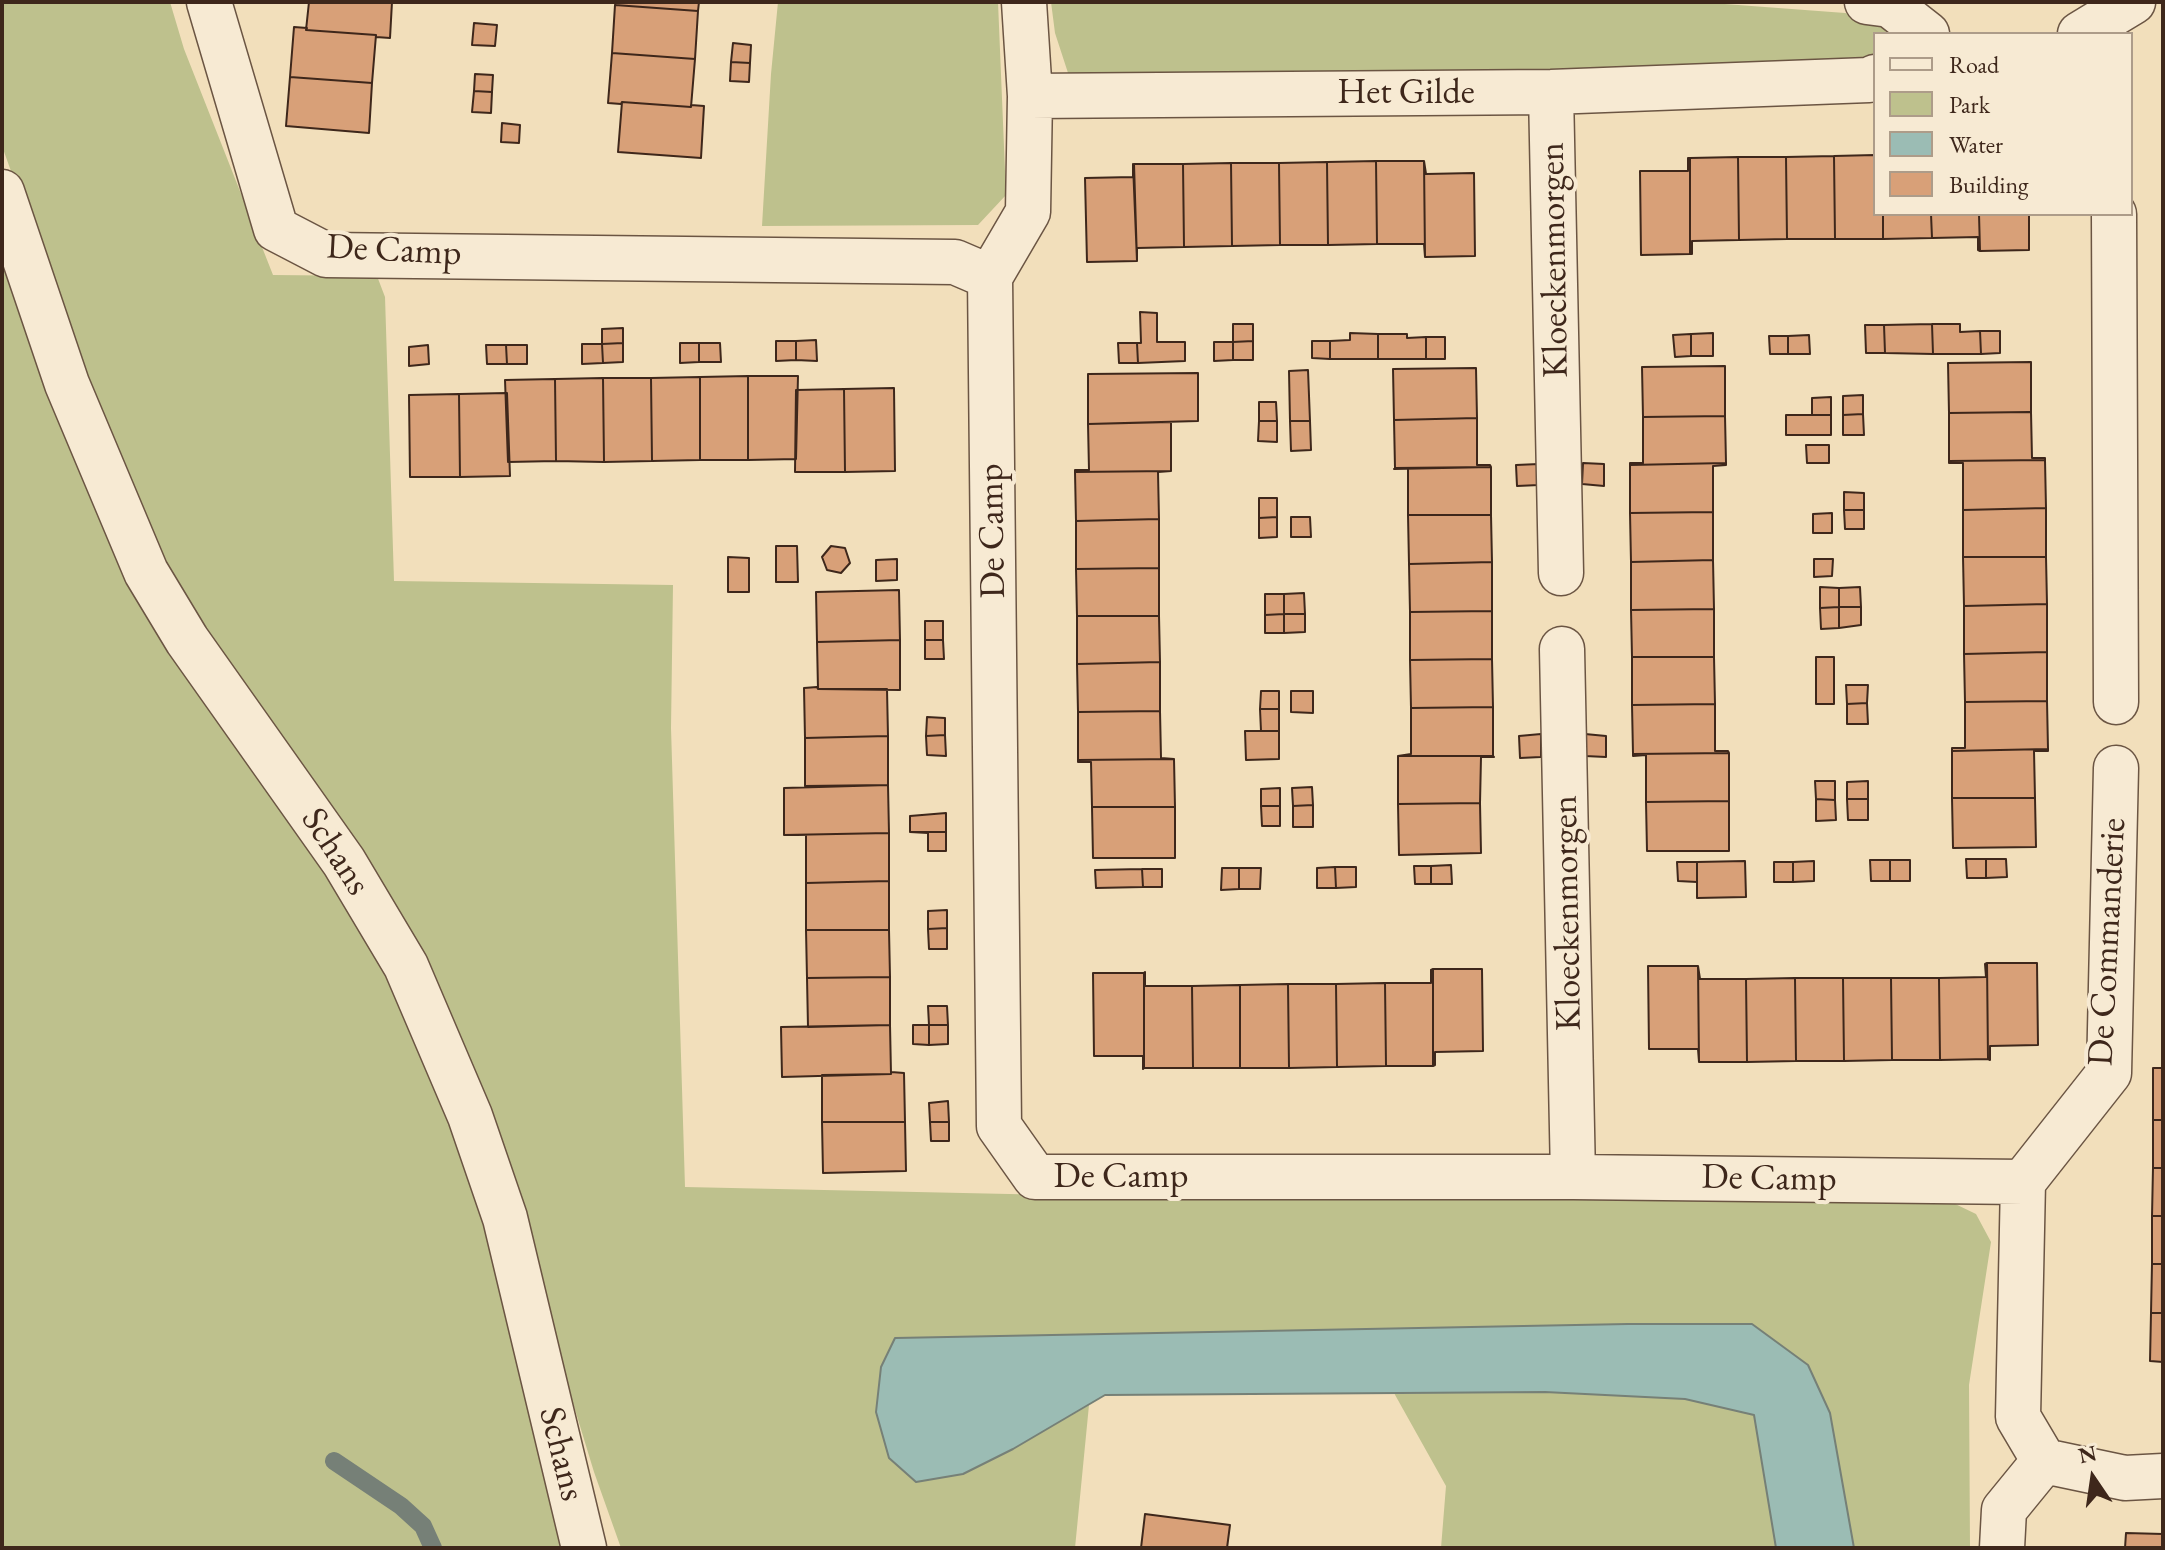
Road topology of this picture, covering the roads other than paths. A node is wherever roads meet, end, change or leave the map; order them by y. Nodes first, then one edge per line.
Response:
1 (209, 2) edge
2 (1024, 2) edge
3 (1867, 2) edge
4 (2133, 2) edge
5 (1924, 32) edge
6 (2083, 32) edge
7 (1873, 78) edge
8 (1551, 92) junction
9 (1030, 96) junction
10 (2, 192) edge
11 (2114, 216) edge
12 (990, 277) junction
13 (1561, 573) dead end
14 (1562, 649) dead end
15 (2116, 702) dead end
16 (2116, 768) dead end
17 (1573, 1177) junction
18 (2023, 1182) junction
19 (2044, 1461) junction
20 (2163, 1476) edge
21 (584, 1548) edge
22 (2002, 1548) edge

1 - 12 street, De Camp
2 - 9 street
3 - 5 street
4 - 6 street
7 - 8 street, Het Gilde
8 - 9 street, Het Gilde
8 - 13 street, Kloeckenmorgen
9 - 12 street
10 - 21 street, Schans
11 - 15 street
12 - 17 street, De Camp
14 - 17 street, Kloeckenmorgen
16 - 18 street, De Commanderie
17 - 18 street, De Camp
18 - 19 street
19 - 20 street
19 - 22 street

